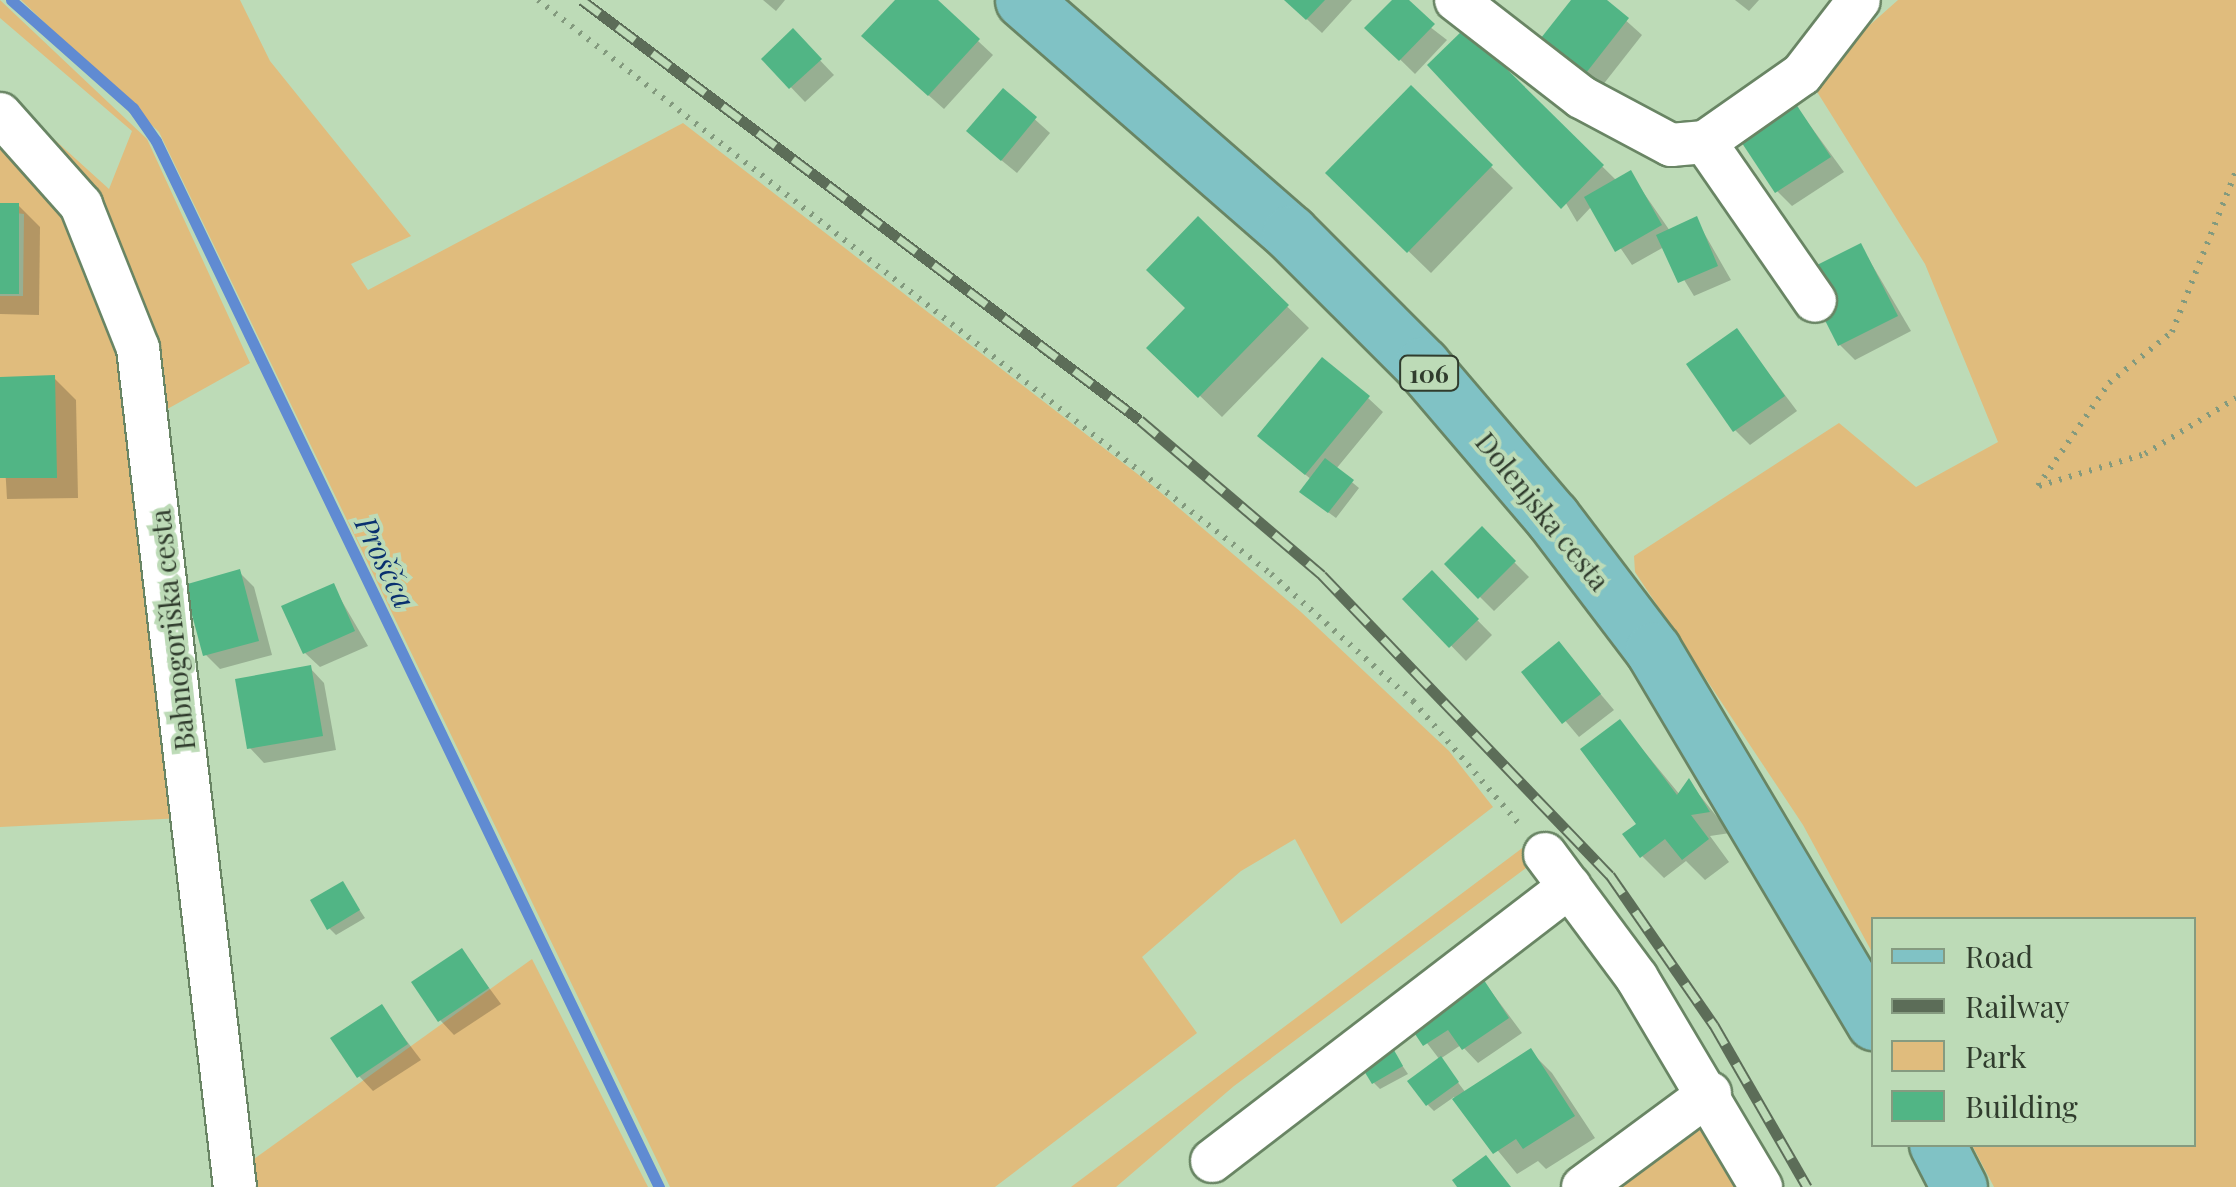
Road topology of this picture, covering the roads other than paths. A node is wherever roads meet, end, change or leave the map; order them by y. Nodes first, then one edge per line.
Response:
1 (1023, 0) edge
2 (1456, 0) edge
3 (1859, 0) edge
4 (0, 114) edge
5 (1705, 142) junction
6 (1815, 301) dead end
7 (1871, 1017) edge
8 (1710, 1093) junction
9 (1939, 1147) edge
10 (1212, 1161) dead end
11 (235, 1187) edge
12 (1583, 1187) edge
13 (1761, 1187) edge
14 (1959, 1187) edge

1 - 7 main road, Dolenjska cesta / 106
2 - 5 street
3 - 5 street
4 - 11 street, Babnogoriška cesta
5 - 6 street
8 - 10 street
8 - 12 street
8 - 13 street
9 - 14 main road

